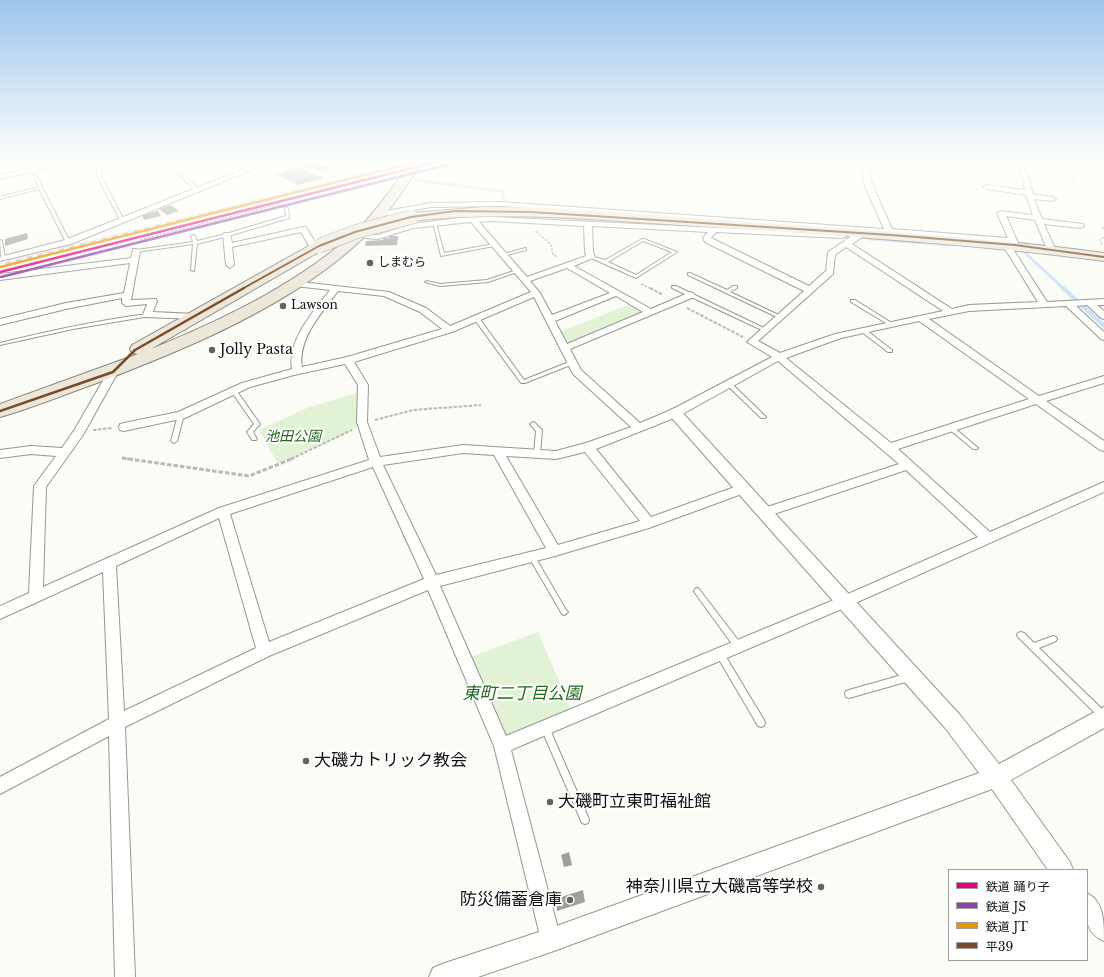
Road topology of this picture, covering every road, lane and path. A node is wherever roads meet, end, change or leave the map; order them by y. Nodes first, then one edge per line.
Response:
1 (49, 206) edge
2 (114, 206) edge
3 (159, 206) edge
4 (274, 206) edge
5 (385, 206) edge
6 (428, 206) edge
7 (521, 206) edge
8 (878, 206) edge
9 (1032, 206) edge
10 (286, 208) edge
11 (378, 215) junction
12 (473, 219) junction
13 (1038, 219) junction
14 (122, 220) junction
15 (534, 220) junction
16 (727, 222) junction
17 (434, 223) junction
18 (588, 224) junction
19 (1080, 226) dead end
20 (1102, 226) dead end
21 (714, 230) junction
22 (1104, 230) edge
23 (890, 233) junction
24 (227, 235) junction
25 (859, 235) junction
26 (193, 236) dead end
27 (358, 236) junction
28 (1104, 238) edge
29 (0, 241) edge
30 (139, 241) dead end
31 (68, 242) junction
32 (195, 242) junction
33 (847, 244) junction
34 (228, 246) junction
35 (494, 246) junction
36 (1010, 246) junction
37 (317, 248) junction
38 (525, 249) dead end
39 (1051, 249) junction
40 (1104, 251) edge
41 (503, 255) junction
42 (135, 256) junction
43 (1104, 257) edge
44 (2, 258) edge
45 (589, 258) junction
46 (606, 262) junction
47 (230, 265) dead end
48 (567, 265) junction
49 (193, 270) dead end
50 (518, 270) junction
51 (689, 274) dead end
52 (707, 275) dead end
53 (0, 277) edge
54 (701, 279) junction
55 (526, 280) junction
56 (427, 282) dead end
57 (295, 283) junction
58 (674, 287) dead end
59 (735, 287) dead end
60 (336, 288) junction
61 (810, 290) junction
62 (728, 291) junction
63 (536, 293) junction
64 (617, 293) junction
65 (128, 295) junction
66 (691, 295) junction
67 (853, 301) dead end
68 (675, 302) junction
69 (1086, 302) junction
70 (1104, 302) edge
71 (1071, 303) junction
72 (1044, 304) junction
73 (650, 312) junction
74 (951, 312) junction
75 (148, 315) junction
76 (1104, 316) edge
77 (195, 317) junction
78 (781, 317) junction
79 (477, 319) junction
80 (922, 319) junction
81 (549, 320) junction
82 (0, 322) edge
83 (893, 325) junction
84 (449, 330) junction
85 (766, 330) junction
86 (864, 331) junction
87 (1104, 337) edge
88 (752, 342) junction
89 (0, 344) edge
90 (565, 348) junction
91 (890, 351) dead end
92 (779, 357) junction
93 (348, 360) junction
94 (571, 363) junction
95 (298, 371) junction
96 (112, 372) junction
97 (1104, 379) edge
98 (729, 384) junction
99 (234, 391) junction
100 (1037, 400) junction
101 (481, 405) dead end
102 (0, 411) edge
103 (675, 413) junction
104 (181, 415) junction
105 (763, 417) dead end
106 (533, 424) dead end
107 (363, 425) junction
108 (124, 427) joint
109 (639, 428) junction
110 (951, 428) junction
111 (79, 432) junction
112 (254, 439) dead end
113 (174, 441) dead end
114 (588, 447) junction
115 (1104, 447) edge
116 (889, 448) junction
117 (975, 448) dead end
118 (497, 451) junction
119 (65, 452) junction
120 (0, 454) edge
121 (537, 454) junction
122 (122, 458) dead end
123 (376, 462) junction
124 (908, 465) junction
125 (1104, 487) edge
126 (743, 489) junction
127 (223, 510) junction
128 (764, 512) junction
129 (649, 523) junction
130 (988, 538) junction
131 (555, 551) junction
132 (532, 557) junction
133 (109, 563) junction
134 (432, 582) junction
135 (697, 591) dead end
136 (36, 596) junction
137 (846, 601) junction
138 (564, 612) dead end
139 (0, 613) edge
140 (1021, 635) dead end
141 (1053, 639) dead end
142 (738, 646) junction
143 (1033, 647) junction
144 (264, 651) junction
145 (720, 654) junction
146 (913, 676) junction
147 (849, 694) dead end
148 (1104, 717) edge
149 (761, 722) dead end
150 (117, 723) junction
151 (545, 728) junction
152 (502, 746) junction
153 (996, 778) junction
154 (0, 786) edge
155 (586, 820) dead end
156 (1061, 869) edge
157 (1088, 906) edge
158 (1104, 929) edge
159 (551, 940) junction
160 (125, 977) edge
161 (442, 977) edge

1 - 31 lane
2 - 14 lane
3 - 14 street
4 - 30 path
5 - 11 highway
6 - 11 street
7 - 16 street
8 - 23 street
9 - 13 street
10 - 24 lane
11 - 27 highway
12 - 15 street
12 - 17 street
12 - 35 street
13 - 19 street
13 - 36 street
13 - 39 street
14 - 31 street
15 - 18 street
15 - 45 path
16 - 23 street
16 - 25 highway
16 - 37 highway, bridge
17 - 27 street
17 - 35 lane
18 - 21 street
18 - 45 street
20 - 22 path
21 - 25 street
21 - 61 street
23 - 25 highway
23 - 36 street
23 - 36 highway
24 - 32 lane
24 - 34 street
25 - 33 street
26 - 32 lane
27 - 57 highway
28 - 40 path
29 - 44 lane
31 - 44 street
32 - 42 lane
32 - 49 lane
33 - 61 street
33 - 74 street
34 - 37 street
34 - 47 street
35 - 41 street
36 - 39 highway
36 - 72 street
37 - 77 highway
38 - 41 lane
39 - 43 highway
41 - 50 street
42 - 53 street
42 - 65 street
45 - 46 lane
45 - 48 street
46 - 46 lane
48 - 55 street
48 - 64 street
50 - 55 street
50 - 56 lane
51 - 54 lane
52 - 54 lane
54 - 62 lane
55 - 63 street
57 - 60 street
57 - 96 highway
58 - 66 lane
59 - 62 lane
60 - 84 street
60 - 95 street
61 - 78 street
62 - 78 lane
63 - 79 street
63 - 81 street
64 - 73 street
64 - 81 street
65 - 75 street
65 - 82 street
66 - 68 street
66 - 85 lane
67 - 83 lane
68 - 73 street
68 - 88 path
69 - 70 street
69 - 71 street
69 - 76 street
71 - 72 street
71 - 87 street
72 - 74 street
73 - 90 street
74 - 80 street
75 - 77 street
75 - 89 lane
77 - 96 highway
78 - 85 street
79 - 84 street
79 - 94 lane
80 - 83 street
80 - 100 street
81 - 90 street
83 - 86 street
84 - 93 street
85 - 88 street
86 - 91 lane
86 - 92 street
88 - 92 street
90 - 94 street
92 - 98 street
92 - 116 street
93 - 95 street
93 - 107 street
94 - 109 street
95 - 99 street
96 - 102 highway
96 - 111 street
97 - 100 street
98 - 103 street
98 - 105 lane
99 - 104 street
99 - 112 lane
100 - 110 street
100 - 115 street
101 - 107 path
103 - 109 street
103 - 126 street
104 - 108 street
104 - 113 lane
106 - 121 lane
107 - 122 path
107 - 123 street
108 - 111 path
109 - 114 street
110 - 116 street
110 - 117 lane
111 - 119 street
114 - 121 street
114 - 129 street
116 - 124 street
118 - 121 street
118 - 123 street
118 - 131 street
119 - 120 street
119 - 136 street
123 - 127 street
123 - 134 street
124 - 128 street
124 - 130 street
125 - 130 street
126 - 128 street
126 - 129 street
127 - 133 street
127 - 144 street
128 - 137 street
129 - 131 street
130 - 137 street
131 - 132 street
132 - 134 street
132 - 138 lane
133 - 136 street
133 - 150 street
134 - 144 street
134 - 152 street
135 - 142 lane
136 - 139 street
137 - 142 street
137 - 146 street
140 - 143 lane
141 - 143 lane
142 - 145 street
143 - 148 lane
144 - 150 street
145 - 149 lane
145 - 151 street
146 - 147 lane
146 - 153 street
148 - 153 street
150 - 154 street
150 - 160 street
151 - 152 street
151 - 155 lane
152 - 159 street
153 - 156 street
153 - 159 street
157 - 158 street
159 - 161 street

